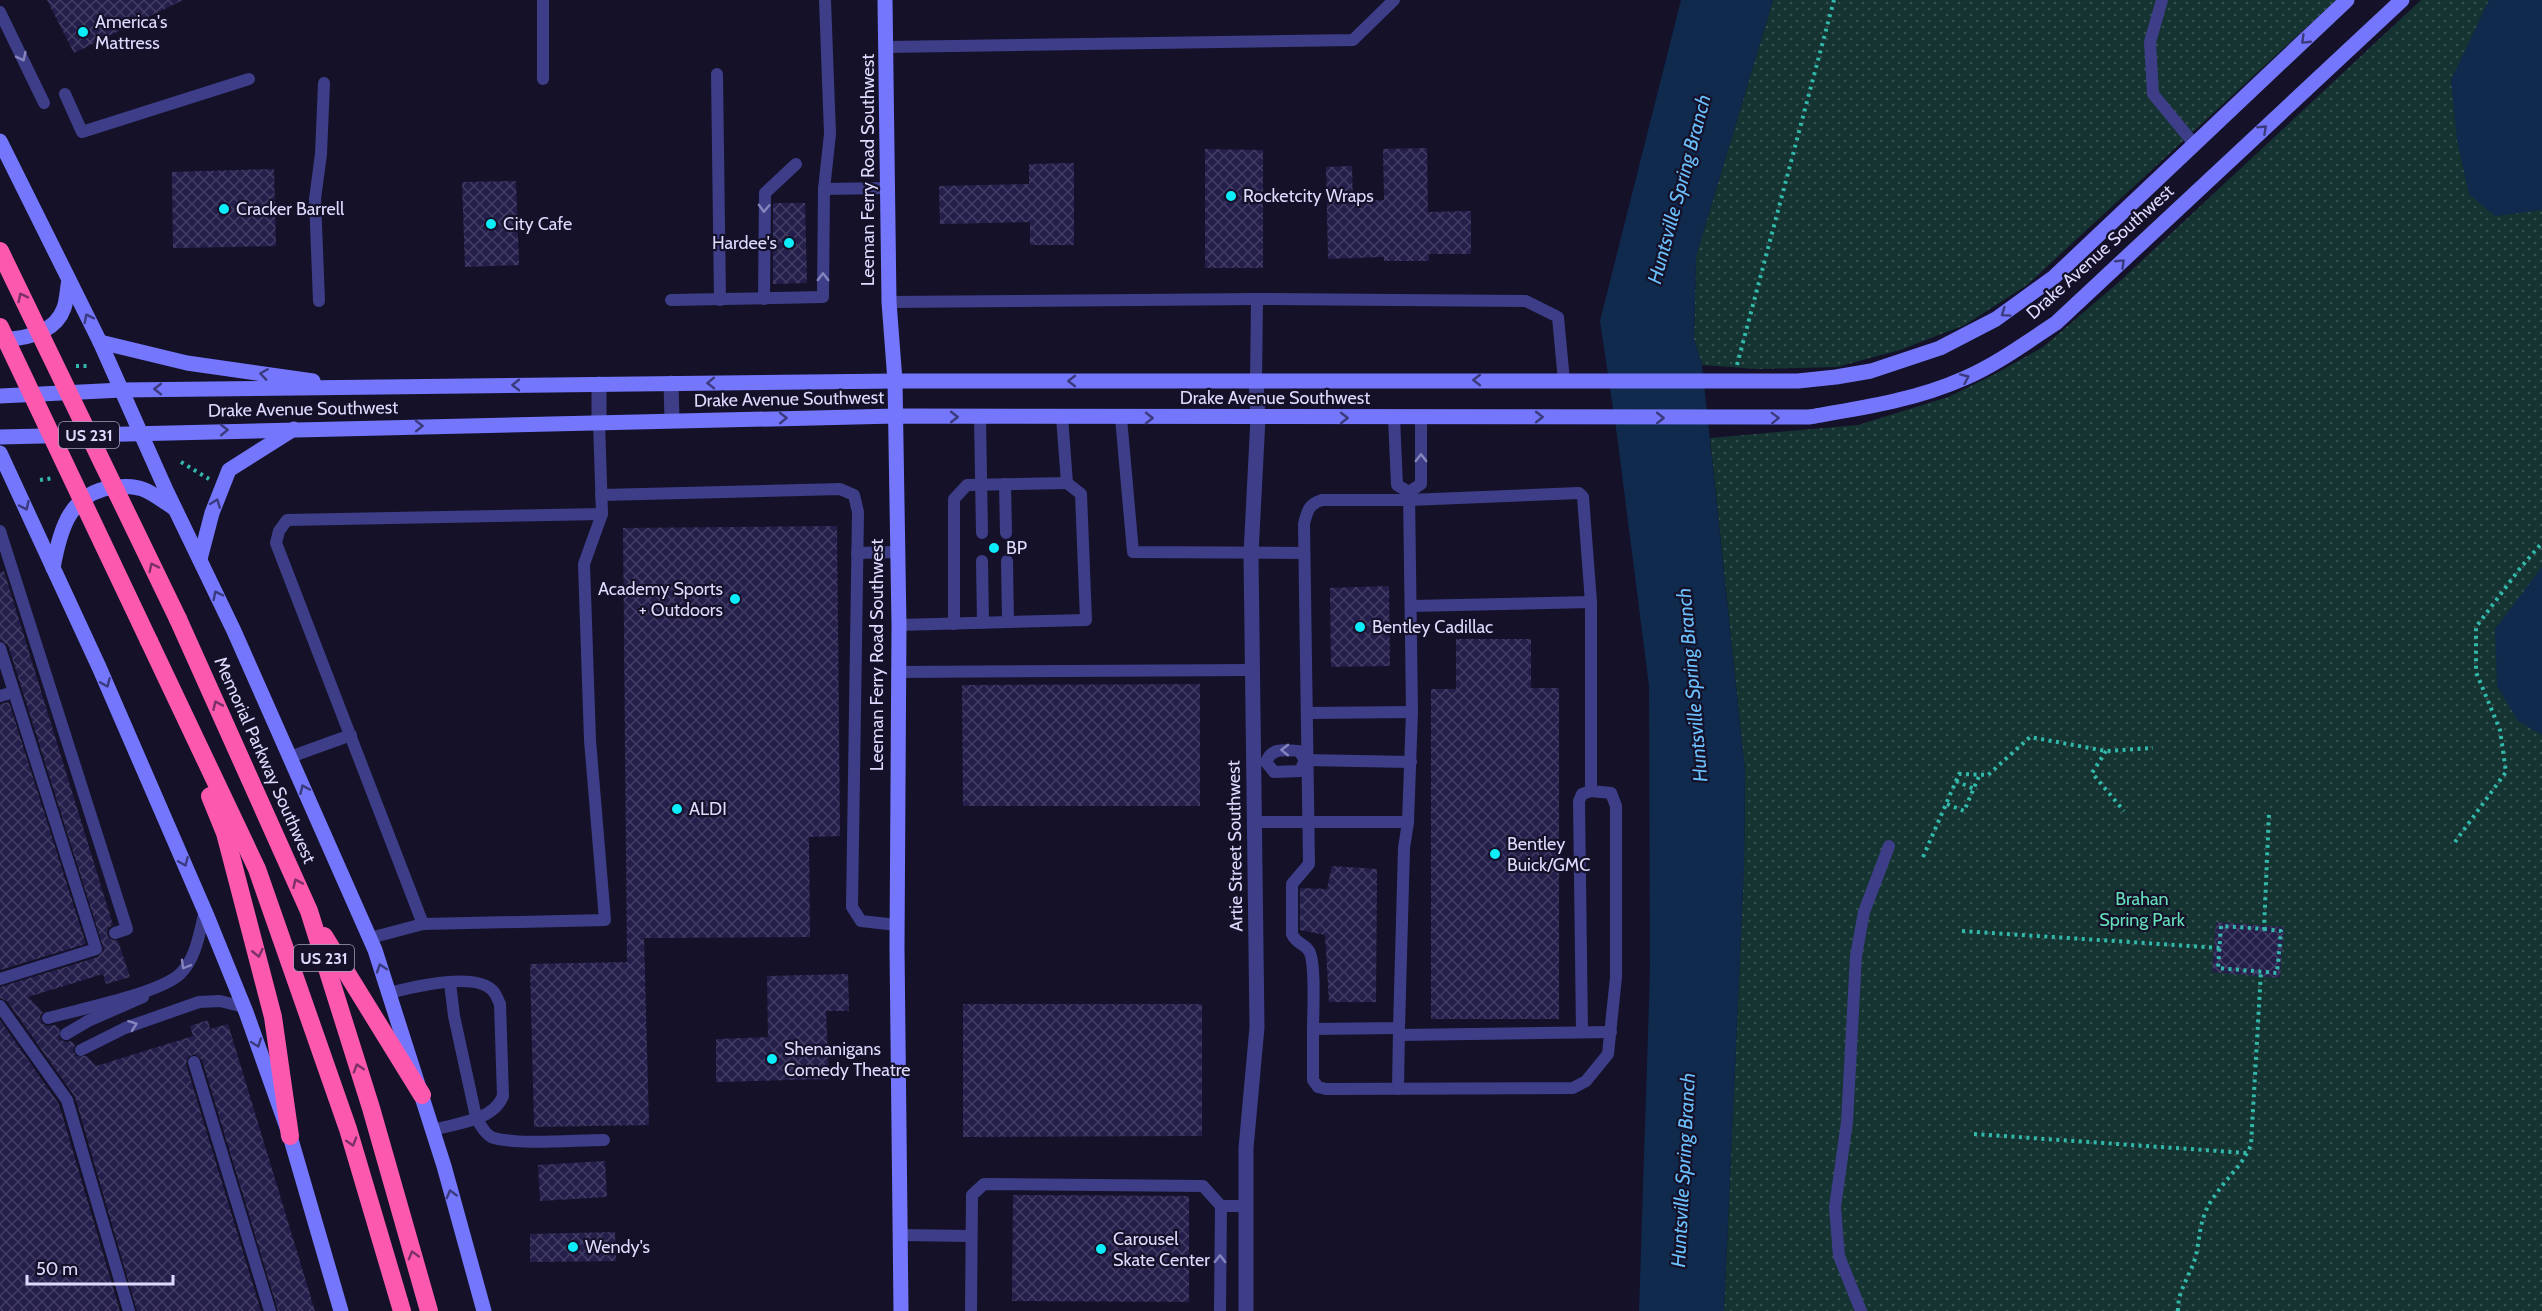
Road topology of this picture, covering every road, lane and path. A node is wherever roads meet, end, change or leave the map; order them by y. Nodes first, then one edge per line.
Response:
1 (543, 0) edge
2 (825, 0) edge
3 (885, 0) edge
4 (1394, 0) edge
5 (1834, 0) edge
6 (2162, 0) edge
7 (2347, 0) edge
8 (2402, 0) edge
9 (0, 12) edge
10 (887, 47) junction
11 (717, 74) dead end
12 (249, 79) dead end
13 (543, 79) dead end
14 (324, 83) dead end
15 (65, 94) dead end
16 (45, 103) dead end
17 (0, 141) edge
18 (2195, 145) junction
19 (796, 164) dead end
20 (888, 188) junction
21 (824, 189) junction
22 (0, 251) edge
23 (69, 280) junction
24 (764, 299) junction
25 (1257, 299) junction
26 (671, 300) dead end
27 (720, 300) junction
28 (319, 301) dead end
29 (889, 302) junction
30 (0, 327) edge
31 (0, 340) edge
32 (100, 342) junction
33 (895, 381) junction
34 (1256, 381) junction
35 (1564, 381) junction
36 (671, 383) junction
37 (1733, 383) junction
38 (599, 384) junction
39 (364, 388) junction
40 (122, 390) junction
41 (0, 396) edge
42 (896, 416) junction
43 (980, 417) junction
44 (1062, 417) junction
45 (1121, 418) junction
46 (1258, 418) junction
47 (1394, 418) junction
48 (1421, 418) junction
49 (672, 420) junction
50 (599, 422) junction
51 (296, 429) junction
52 (140, 432) junction
53 (0, 437) edge
54 (0, 453) edge
55 (181, 462) dead end
56 (212, 481) dead end
57 (1067, 483) junction
58 (981, 484) junction
59 (1005, 484) junction
60 (601, 495) junction
61 (1409, 496) junction
62 (175, 509) junction
63 (602, 514) junction
64 (0, 531) edge
65 (982, 533) dead end
66 (1006, 533) dead end
67 (2542, 543) edge
68 (897, 552) junction
69 (858, 553) junction
70 (1304, 553) junction
71 (1251, 554) junction
72 (200, 559) junction
73 (982, 561) dead end
74 (1007, 561) dead end
75 (53, 568) junction
76 (1591, 602) junction
77 (1411, 606) junction
78 (1008, 622) junction
79 (983, 623) junction
80 (954, 624) junction
81 (898, 625) junction
82 (149, 640) junction
83 (0, 648) edge
84 (1252, 670) junction
85 (897, 672) junction
86 (14, 692) junction
87 (0, 696) edge
88 (1412, 712) junction
89 (1307, 713) junction
90 (351, 735) junction
91 (2153, 748) dead end
92 (2106, 751) junction
93 (290, 757) junction
94 (1306, 760) junction
95 (1260, 762) junction
96 (1411, 762) junction
97 (1980, 774) junction
98 (1956, 781) junction
99 (1974, 789) junction
100 (1591, 791) junction
101 (1947, 804) junction
102 (2124, 811) dead end
103 (2269, 813) dead end
104 (1255, 822) junction
105 (1309, 822) junction
106 (1408, 822) junction
107 (2455, 842) dead end
108 (1889, 846) dead end
109 (1923, 857) dead end
110 (205, 910) junction
111 (309, 911) junction
112 (423, 924) junction
113 (897, 925) junction
114 (2264, 929) junction
115 (1962, 931) dead end
116 (115, 933) dead end
117 (370, 938) junction
118 (2220, 948) junction
119 (2261, 971) junction
120 (0, 979) edge
121 (450, 983) junction
122 (160, 987) junction
123 (389, 993) junction
124 (0, 1006) edge
125 (244, 1006) junction
126 (48, 1018) dead end
127 (1313, 1029) junction
128 (1399, 1031) junction
129 (1582, 1032) junction
130 (1611, 1032) junction
131 (66, 1034) dead end
132 (81, 1050) dead end
133 (194, 1062) dead end
134 (1398, 1089) junction
135 (422, 1095) junction
136 (476, 1117) junction
137 (433, 1130) junction
138 (1974, 1134) dead end
139 (290, 1136) junction
140 (604, 1140) dead end
141 (2247, 1153) junction
142 (1221, 1206) junction
143 (1246, 1206) junction
144 (900, 1235) junction
145 (972, 1236) junction
146 (129, 1311) edge
147 (270, 1311) edge
148 (340, 1311) edge
149 (402, 1311) edge
150 (429, 1311) edge
151 (484, 1311) edge
152 (901, 1311) edge
153 (971, 1311) edge
154 (1220, 1311) edge
155 (1246, 1311) edge
156 (1862, 1311) edge
157 (2178, 1311) edge

1 - 13 lane
2 - 21 lane
3 - 10 street, Leeman Ferry Road Southwest
4 - 10 lane
5 - 37 path
6 - 18 lane
7 -> 18 street, Drake Avenue Southwest
48 -> 8 street, Drake Avenue Southwest
9 -> 16 lane
10 - 20 street, Leeman Ferry Road Southwest
11 - 27 lane
12 - 15 lane
14 - 28 lane
17 - 23 street
18 -> 37 street, Drake Avenue Southwest
19 -> 24 lane
20 - 21 lane
20 - 29 street, Leeman Ferry Road Southwest
24 -> 21 lane
111 -> 22 highway, Memorial Parkway Southwest / US 231, bridge
23 - 31 street
32 -> 23 street
24 - 27 lane
25 - 29 lane
25 - 34 lane
25 - 35 lane
26 - 27 lane
29 - 33 street, Leeman Ferry Road Southwest
30 - 82 highway, US 231, bridge
39 -> 32 street
32 - 40 street
34 -> 33 street, Drake Avenue Southwest
33 -> 36 street, Drake Avenue Southwest
33 - 42 street, Leeman Ferry Road Southwest
35 -> 34 street, Drake Avenue Southwest
34 - 46 street, Artie Street Southwest
35 - 37 street, Drake Avenue Southwest
36 - 38 street, Drake Avenue Southwest
36 - 49 street
38 -> 39 street, Drake Avenue Southwest
38 - 50 street
39 -> 40 street, Drake Avenue Southwest
40 - 41 street, Drake Avenue Southwest
40 - 52 street
42 -> 43 street, Drake Avenue Southwest
49 -> 42 street, Drake Avenue Southwest
42 - 68 street, Leeman Ferry Road Southwest
43 - 44 street, Drake Avenue Southwest
43 - 58 lane
44 - 45 street, Drake Avenue Southwest
44 - 57 lane
45 -> 46 street, Drake Avenue Southwest
45 - 71 lane
46 -> 47 street, Drake Avenue Southwest
46 - 71 street, Artie Street Southwest
47 - 48 street, Drake Avenue Southwest
47 - 61 lane
61 -> 48 lane
49 - 50 street, Drake Avenue Southwest
51 -> 50 street, Drake Avenue Southwest
50 - 60 lane
52 -> 51 street, Drake Avenue Southwest
72 -> 51 street
52 - 53 street, Drake Avenue Southwest
52 - 62 street
54 -> 75 street
55 - 56 path
57 - 59 lane
57 - 78 lane
58 - 59 lane
58 - 65 lane
58 - 80 lane
59 - 66 lane
60 - 63 lane
60 - 69 lane
61 - 70 lane
61 - 76 lane
61 - 77 lane
62 - 72 street
62 - 75 street
63 - 90 lane
63 - 112 lane
64 - 116 lane
67 - 107 path
68 - 69 lane
68 - 81 street, Leeman Ferry Road Southwest
69 - 113 lane
70 - 71 lane
70 - 89 lane
71 - 84 street, Artie Street Southwest
93 -> 72 street
73 - 79 lane
74 - 78 lane
75 -> 110 street
76 - 77 lane
76 - 100 lane
77 - 88 lane
78 - 79 lane
79 - 80 lane
80 - 81 lane
81 - 85 street, Leeman Ferry Road Southwest
82 -> 139 highway
82 -> 149 highway, US 231
83 - 86 lane
84 - 85 lane
84 - 95 street, Artie Street Southwest
85 - 113 street, Leeman Ferry Road Southwest
86 - 87 lane
86 - 120 lane
88 - 89 lane
88 - 96 lane
89 - 94 lane
90 - 93 lane
90 - 112 lane
91 - 92 path
92 - 97 path
92 - 102 path
117 -> 93 street
94 -> 95 lane
94 - 95 lane
94 - 96 lane
94 - 105 lane
95 - 104 street, Artie Street Southwest
96 - 106 lane
97 - 98 path
97 - 99 path
98 - 99 path
98 - 101 path
99 - 101 path
100 - 129 lane
100 - 130 lane
101 - 109 path
103 - 114 path
104 - 105 lane
104 - 143 street, Artie Street Southwest
105 - 106 lane
105 - 127 lane
106 - 128 lane
108 - 156 lane
110 -> 122 lane
110 - 125 street
111 - 135 highway
150 -> 111 highway, Memorial Parkway Southwest / US 231
112 - 117 lane
113 - 144 street, Leeman Ferry Road Southwest
114 - 118 path
114 - 119 path
115 - 118 path
123 -> 117 street
118 - 119 path
119 - 141 path
121 - 123 lane
121 - 136 lane
121 - 136 lane
122 - 126 lane
122 - 131 lane
123 - 135 street
124 - 146 lane
132 -> 125 lane
125 -> 139 street
127 - 128 lane
127 - 134 lane
128 - 129 lane
128 - 134 lane
129 - 130 lane
130 - 134 lane
133 - 147 lane
135 - 137 street
136 - 137 lane
136 - 140 lane
151 -> 137 street
138 - 141 path
139 - 148 street
141 - 157 path
142 - 143 lane
142 - 145 lane
154 -> 142 lane
143 - 155 street, Artie Street Southwest
144 - 145 lane
144 - 152 street, Leeman Ferry Road Southwest
145 - 153 lane

